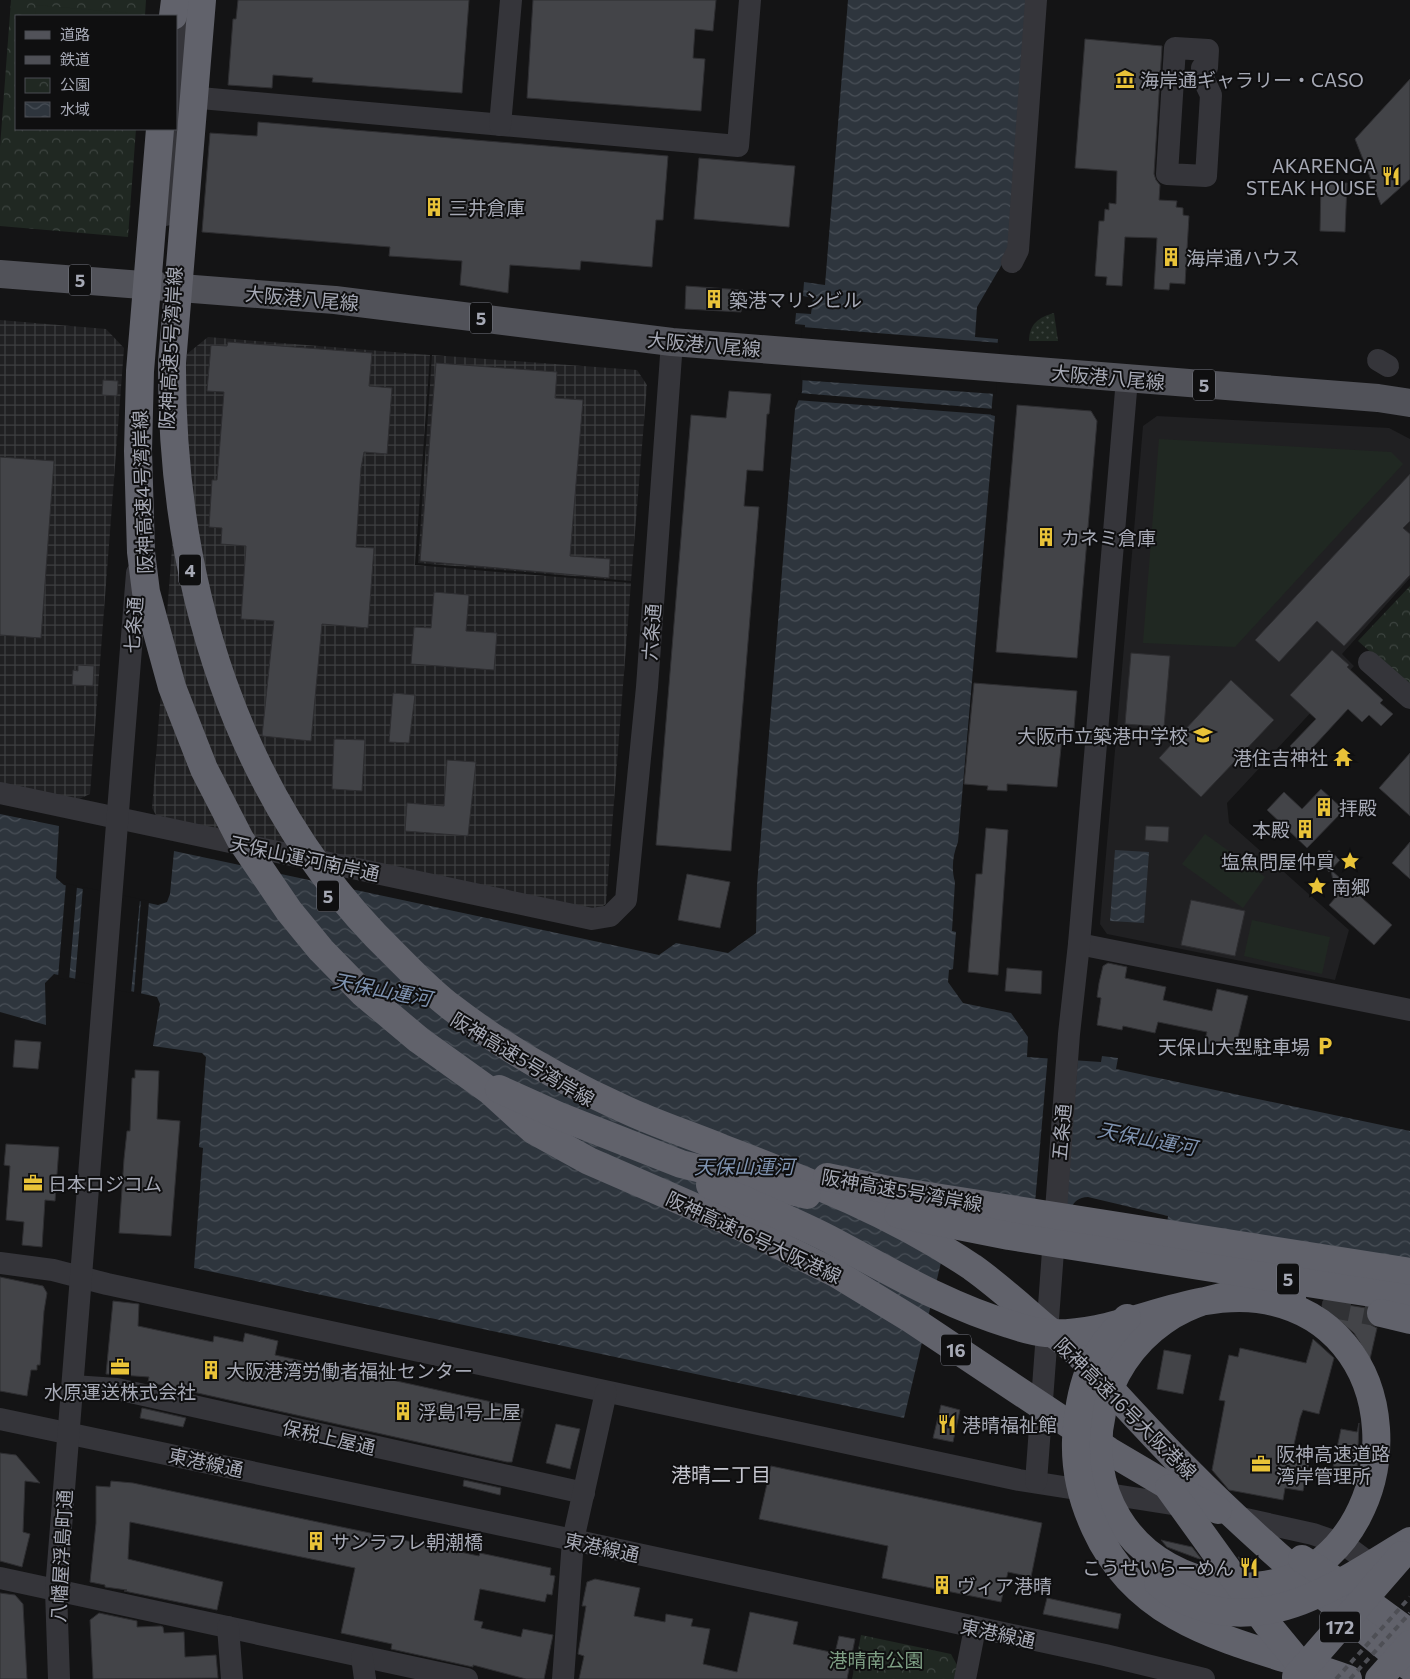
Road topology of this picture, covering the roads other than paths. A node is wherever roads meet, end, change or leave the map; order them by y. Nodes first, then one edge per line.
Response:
1 (170, 0) edge
2 (175, 0) edge
3 (186, 0) edge
4 (195, 0) edge
5 (202, 0) edge
6 (511, 0) edge
7 (750, 0) edge
8 (1036, 0) edge
9 (169, 15) edge
10 (174, 15) edge
11 (178, 92) edge
12 (178, 103) edge
13 (500, 124) junction
14 (160, 130) edge
15 (164, 130) edge
16 (174, 130) edge
17 (1206, 176) joint
18 (1012, 262) dead end
19 (0, 274) edge
20 (160, 286) junction
21 (672, 342) junction
22 (1127, 379) junction
23 (1410, 403) edge
24 (1369, 662) dead end
25 (1410, 698) edge
26 (0, 794) edge
27 (118, 819) junction
28 (610, 916) joint
29 (1079, 944) junction
30 (1407, 1006) edge
31 (495, 1037) joint
32 (490, 1091) junction
33 (0, 1263) edge
34 (1410, 1272) edge
35 (81, 1277) junction
36 (1237, 1293) junction
37 (1410, 1298) edge
38 (1016, 1301) junction
39 (1318, 1301) tunnel mouth
40 (1381, 1313) tunnel mouth
41 (1410, 1320) edge
42 (73, 1386) junction
43 (606, 1392) junction
44 (0, 1419) edge
45 (69, 1433) junction
46 (1036, 1482) junction
47 (584, 1493) junction
48 (1117, 1516) junction
49 (573, 1540) junction
50 (1410, 1541) edge
51 (1410, 1546) edge
52 (1384, 1574) junction
53 (0, 1578) edge
54 (56, 1590) junction
55 (228, 1627) junction
56 (976, 1628) junction
57 (1410, 1633) edge
58 (1410, 1644) edge
59 (1410, 1667) edge
60 (363, 1668) edge
61 (60, 1679) edge
62 (232, 1679) edge
63 (467, 1679) edge
64 (562, 1679) edge
65 (965, 1679) edge
66 (1204, 1679) edge
67 (1295, 1679) edge
68 (1314, 1679) edge
69 (1348, 1679) edge
70 (1379, 1679) edge

1 - 9 highway
2 - 10 highway
3 - 11 street
4 - 34 highway, 阪神高速5号湾岸線 / 5
5 - 31 highway, 阪神高速4号湾岸線 / 4
6 - 13 street
7 - 13 street
8 - 18 street
12 - 13 street
14 - 32 highway, 阪神高速4号湾岸線
15 - 37 highway, 阪神高速5号湾岸線 / 5
16 - 20 street, 七条通
17 - 17 street
19 - 20 main road, 大阪港八尾線 / 5
20 - 21 main road, 大阪港八尾線 / 5
20 - 27 street, 七条通
21 - 22 main road, 大阪港八尾線 / 5
21 - 28 street, 六条通
22 - 23 main road, 大阪港八尾線 / 5
22 - 29 street, 五条通
24 - 25 street
26 - 27 street, 天保山運河南岸通
27 - 28 street, 天保山運河南岸通
27 - 35 street, 七条通
29 - 30 street
29 - 46 street, 五条通
31 - 38 highway, 阪神高速16号大阪港線
32 - 48 highway
32 - 57 highway, 阪神高速16号大阪港線 / 16
33 - 35 street
35 - 42 street, 八幡屋浮島町通
35 - 43 street
36 - 39 highway
36 - 48 highway
36 - 69 highway
38 - 59 highway, 阪神高速16号大阪港線
38 - 68 highway
40 - 41 highway
42 - 45 street, 八幡屋浮島町通
42 - 47 street, 保税上屋通
43 - 46 street
43 - 47 street
44 - 45 street, 東港線通
45 - 49 street, 東港線通
45 - 54 street, 八幡屋浮島町通
46 - 52 street
47 - 49 street
48 - 50 highway
49 - 56 street, 東港線通
49 - 64 street
51 - 52 highway, 172
52 - 67 highway, 172
53 - 54 street
54 - 55 street
54 - 61 street, 八幡屋浮島町通
55 - 60 street
55 - 62 street
56 - 65 street
56 - 66 street, 東港線通
58 - 70 highway
60 - 63 street

